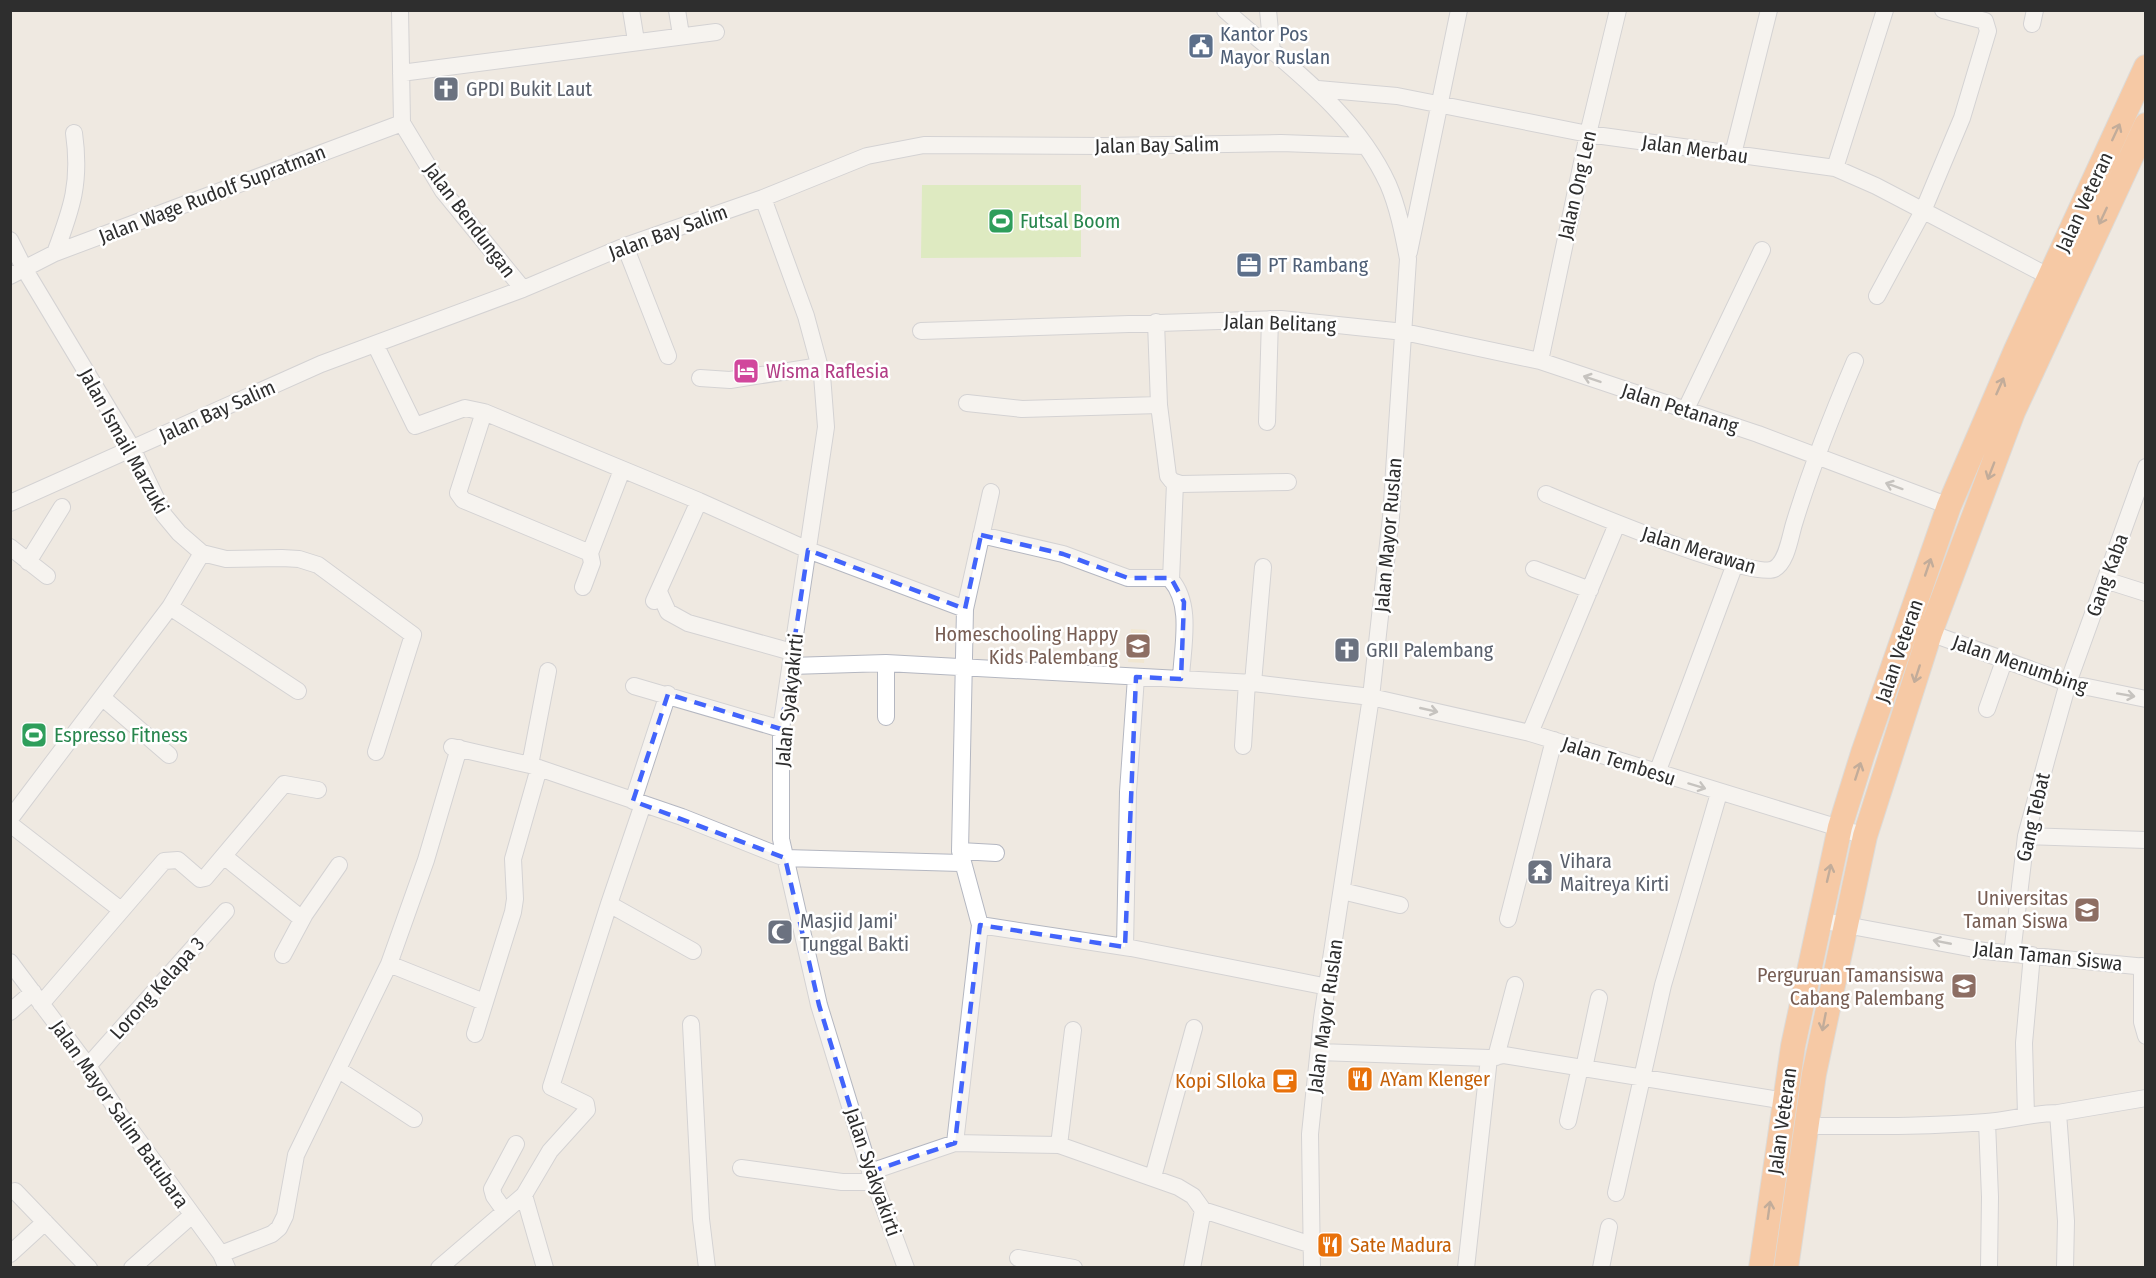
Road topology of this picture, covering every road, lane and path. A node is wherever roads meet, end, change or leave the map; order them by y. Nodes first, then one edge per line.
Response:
1 (400, 10) edge
2 (631, 10) edge
3 (677, 10) edge
4 (1226, 10) edge
5 (1268, 10) edge
6 (1459, 10) edge
7 (1618, 10) edge
8 (1768, 10) edge
9 (1885, 10) edge
10 (1943, 10) edge
11 (716, 32) dead end
12 (681, 35) junction
13 (636, 41) junction
14 (1272, 52) junction
15 (2145, 67) edge
16 (401, 73) junction
17 (1318, 89) junction
18 (1440, 104) junction
19 (402, 123) junction
20 (2145, 125) edge
21 (74, 133) dead end
22 (1588, 134) junction
23 (1365, 146) junction
24 (1733, 154) junction
25 (1835, 168) junction
26 (763, 198) junction
27 (1923, 211) junction
28 (10, 240) edge
29 (625, 246) junction
30 (1762, 250) dead end
31 (55, 253) junction
32 (1408, 259) junction
33 (18, 273) edge
34 (2050, 277) junction
35 (523, 289) junction
36 (1877, 296) dead end
37 (1270, 319) junction
38 (1156, 322) junction
39 (921, 331) dead end
40 (1404, 332) junction
41 (375, 344) junction
42 (669, 356) dead end
43 (1540, 361) junction
44 (1855, 362) dead end
45 (820, 366) junction
46 (700, 378) dead end
47 (967, 403) dead end
48 (1158, 405) junction
49 (1685, 411) junction
50 (484, 412) junction
51 (1267, 422) dead end
52 (132, 448) junction
53 (1815, 456) junction
54 (2145, 468) edge
55 (622, 470) junction
56 (1288, 482) dead end
57 (1176, 483) junction
58 (992, 492) dead end
59 (1546, 494) dead end
60 (699, 501) junction
61 (10, 504) edge
62 (1949, 506) junction
63 (62, 507) dead end
64 (1617, 524) junction
65 (981, 536) junction
66 (10, 547) edge
67 (808, 550) junction
68 (202, 553) junction
69 (590, 554) junction
70 (28, 562) junction
71 (1735, 564) junction
72 (1263, 567) dead end
73 (1534, 569) dead end
74 (47, 576) dead end
75 (1171, 578) junction
76 (2105, 580) junction
77 (583, 587) dead end
78 (1590, 590) junction
79 (2145, 593) edge
80 (170, 607) junction
81 (965, 609) junction
82 (1930, 633) junction
83 (792, 659) junction
84 (2004, 660) junction
85 (886, 663) junction
86 (963, 668) junction
87 (548, 671) dead end
88 (1136, 677) junction
89 (1180, 679) junction
90 (1250, 683) junction
91 (2068, 684) junction
92 (634, 686) dead end
93 (298, 691) dead end
94 (668, 694) junction
95 (1371, 697) junction
96 (103, 698) junction
97 (2145, 699) edge
98 (1987, 709) dead end
99 (886, 717) dead end
100 (781, 729) junction
101 (1530, 733) junction
102 (1554, 740) junction
103 (1243, 746) dead end
104 (376, 752) dead end
105 (169, 755) dead end
106 (535, 767) junction
107 (1657, 773) junction
108 (318, 790) dead end
109 (1719, 793) junction
110 (638, 803) junction
111 (10, 819) edge
112 (10, 824) edge
113 (1840, 827) junction
114 (1865, 836) junction
115 (2026, 836) junction
116 (2145, 840) edge
117 (996, 854) dead end
118 (225, 857) junction
119 (961, 857) junction
120 (785, 858) junction
121 (339, 866) dead end
122 (1342, 891) junction
123 (609, 904) junction
124 (1400, 905) dead end
125 (121, 910) junction
126 (226, 911) dead end
127 (302, 919) junction
128 (1508, 919) dead end
129 (1819, 920) junction
130 (1844, 923) junction
131 (980, 925) junction
132 (1125, 948) junction
133 (693, 951) dead end
134 (2012, 954) junction
135 (283, 955) dead end
136 (2032, 955) junction
137 (10, 962) edge
138 (388, 964) junction
139 (2144, 967) edge
140 (1515, 985) dead end
141 (1328, 987) junction
142 (37, 998) junction
143 (1599, 998) dead end
144 (484, 1002) junction
145 (10, 1012) edge
146 (691, 1024) dead end
147 (1194, 1028) dead end
148 (1073, 1030) dead end
149 (475, 1034) dead end
150 (2145, 1036) edge
151 (1319, 1052) junction
152 (1492, 1058) junction
153 (88, 1066) junction
154 (1582, 1067) junction
155 (339, 1070) junction
156 (1643, 1078) junction
157 (2145, 1098) edge
158 (1785, 1101) junction
159 (2058, 1113) junction
160 (2026, 1115) junction
161 (414, 1119) dead end
162 (1568, 1121) dead end
163 (1987, 1122) junction
164 (1807, 1126) junction
165 (955, 1143) junction
166 (516, 1144) dead end
167 (1059, 1145) junction
168 (741, 1168) dead end
169 (872, 1177) junction
170 (1153, 1177) junction
171 (15, 1191) dead end
172 (1616, 1193) dead end
173 (524, 1195) junction
174 (504, 1210) junction
175 (1203, 1210) junction
176 (192, 1216) junction
177 (45, 1222) junction
178 (1609, 1227) dead end
179 (1312, 1245) junction
180 (10, 1254) edge
181 (1018, 1258) dead end
182 (224, 1261) edge
183 (1605, 1267) edge
184 (89, 1268) edge
185 (132, 1268) edge
186 (439, 1268) edge
187 (545, 1268) edge
188 (707, 1268) edge
189 (906, 1268) edge
190 (1074, 1268) edge
191 (1192, 1268) edge
192 (1312, 1268) edge
193 (1466, 1268) edge
194 (1761, 1268) edge
195 (1786, 1268) edge
196 (1989, 1268) edge
197 (2065, 1268) edge

1 - 16 street, Jalan Bendungan
2 - 13 street
3 - 12 street
4 - 14 street, Jalan Mayor Ruslan
5 - 14 street
6 - 18 street
7 - 22 street, Jalan Ong Len
8 - 24 street
9 - 25 street
10 - 27 street
11 - 12 street
12 - 13 street
13 - 16 street
14 - 17 street, Jalan Mayor Ruslan
34 -> 15 highway, Jalan Veteran
16 - 19 street, Jalan Bendungan
17 - 18 street, Jalan Merbau
17 - 23 street, Jalan Mayor Ruslan
18 - 22 street, Jalan Merbau
18 - 32 street
19 - 31 street, Jalan Wage Rudolf Supratman
19 - 35 street, Jalan Bendungan
20 -> 82 highway, Jalan Veteran
21 - 31 street
22 - 24 street, Jalan Merbau
22 - 43 street, Jalan Ong Len
23 - 26 street, Jalan Bay Salim
23 - 32 street, Jalan Mayor Ruslan
24 - 25 street, Jalan Merbau
25 - 27 street, Jalan Merbau
26 - 29 street, Jalan Bay Salim
26 - 45 street, Jalan Syakyakirti
27 - 34 street, Jalan Merbau
27 - 36 street
28 - 33 street, Jalan Ismail Marzuki
29 - 35 street, Jalan Bay Salim
29 - 42 street
30 - 49 street
31 - 33 street, Jalan Wage Rudolf Supratman
32 - 40 street, Jalan Mayor Ruslan
33 - 52 street, Jalan Ismail Marzuki
62 -> 34 highway, Jalan Veteran
35 - 41 street, Jalan Bay Salim
37 - 38 street, Jalan Belitang
37 - 40 street, Jalan Belitang
37 - 51 street
38 - 39 street, Jalan Belitang
38 - 48 street
40 - 43 street, Jalan Petanang
40 - 95 street, Jalan Mayor Ruslan
41 - 50 street
41 - 52 street, Jalan Bay Salim
49 -> 43 street, Jalan Petanang
44 - 53 street, Jalan Merawan
45 - 46 street
45 - 67 street, Jalan Syakyakirti
47 - 48 street
48 - 57 street
49 - 53 street, Jalan Petanang
50 - 55 street
50 - 69 street
52 - 61 street, Jalan Bay Salim
52 - 68 street, Jalan Ismail Marzuki
62 -> 53 street, Jalan Petanang
53 - 71 street, Jalan Merawan
54 - 76 street, Gang Kaba
55 - 60 street
55 - 69 street
56 - 57 street
57 - 75 street
58 - 65 street
59 - 64 street, Jalan Merawan
60 - 67 street
60 - 83 street, Jalan Tembesu
113 -> 62 highway, Jalan Veteran
63 - 70 street
64 - 71 street, Jalan Merawan
64 - 78 street
65 - 75 street
65 - 81 street
66 - 70 street
67 - 81 street
67 - 83 street, Jalan Syakyakirti
68 - 80 street
68 - 104 street, Jalan Ismail Marzuki
69 - 77 street
70 - 74 street
71 - 107 street
72 - 90 street
73 - 78 street
75 - 89 street
76 - 79 street
76 - 91 street, Gang Kaba
78 - 101 street
80 - 93 street
80 - 96 street
81 - 86 street
82 - 84 street, Jalan Menumbing
82 -> 114 highway, Jalan Veteran
83 - 85 street, Jalan Tembesu
83 - 100 street, Jalan Syakyakirti
84 - 91 street, Jalan Menumbing
84 - 98 street
85 - 86 street, Jalan Tembesu
85 - 99 street
86 - 88 street, Jalan Tembesu
86 - 119 street
87 - 106 street
88 - 89 street, Jalan Tembesu
88 - 132 street
89 - 90 street, Jalan Tembesu
90 - 95 street, Jalan Tembesu
90 - 103 street
91 -> 97 street, Jalan Menumbing
91 - 115 street, Gang Tebat
92 - 94 street
94 - 100 street
94 - 110 street
95 -> 101 street, Jalan Tembesu
95 - 122 street, Jalan Mayor Ruslan
96 - 105 street
96 - 111 street
100 - 120 street, Jalan Syakyakirti
101 - 102 street, Jalan Tembesu
102 - 107 street, Jalan Tembesu
102 - 128 street
106 - 110 street
106 - 138 street
106 - 144 street
107 -> 109 street, Jalan Tembesu
108 - 118 street
109 - 113 street, Jalan Tembesu
109 - 156 street
110 - 120 street
110 - 123 street
112 - 125 street
113 - 114 street, Jalan Tembesu
129 -> 113 highway, Jalan Veteran
114 - 130 highway, Jalan Veteran
115 - 116 street
115 - 134 street, Gang Tebat
117 - 119 street
118 - 125 street
118 - 127 street
119 - 120 street
119 - 131 street
120 - 169 street, Jalan Syakyakirti
121 - 127 street
122 - 124 street
122 - 141 street, Jalan Mayor Ruslan
123 - 133 street
123 - 173 street
125 - 142 street
126 - 153 street, Lorong Kelapa 3
127 - 135 street
129 - 130 street, Jalan Taman Siswa
129 - 158 highway, Jalan Veteran
134 -> 130 street, Jalan Taman Siswa
130 -> 164 highway, Jalan Veteran
131 - 132 street
131 - 165 street
132 - 141 street
134 - 136 street, Jalan Taman Siswa
136 - 139 street, Jalan Taman Siswa
136 - 160 street
137 - 142 street, Jalan Mayor Salim Batubara
138 - 144 street
138 - 155 street
139 - 150 street
140 - 152 street
141 - 151 street, Jalan Mayor Ruslan
142 - 145 street
142 - 153 street, Jalan Mayor Salim Batubara
143 - 154 street
144 - 149 street
146 - 188 street
147 - 170 street
148 - 167 street
151 - 152 street
151 - 179 street, Jalan Mayor Ruslan
152 - 154 street
152 - 193 street
153 - 176 street, Jalan Mayor Salim Batubara
154 - 156 street
154 - 162 street
155 - 161 street
155 - 182 street
156 - 158 street
156 - 172 street
157 - 159 street
194 -> 158 highway, Jalan Veteran
159 - 160 street
159 - 197 street
160 - 163 street
163 - 164 street
163 - 196 street
164 - 195 highway, Jalan Veteran
165 - 167 street
165 - 169 street
166 - 174 street
167 - 170 street
168 - 169 street
169 - 189 street, Jalan Syakyakirti
170 - 175 street
171 - 177 street
173 - 174 street
173 - 187 street
174 - 186 street
175 - 179 street
175 - 191 street
176 - 182 street, Jalan Mayor Salim Batubara
176 - 185 street
177 - 180 street
177 - 184 street
178 - 183 street
179 - 192 street, Jalan Mayor Ruslan
181 - 190 street

